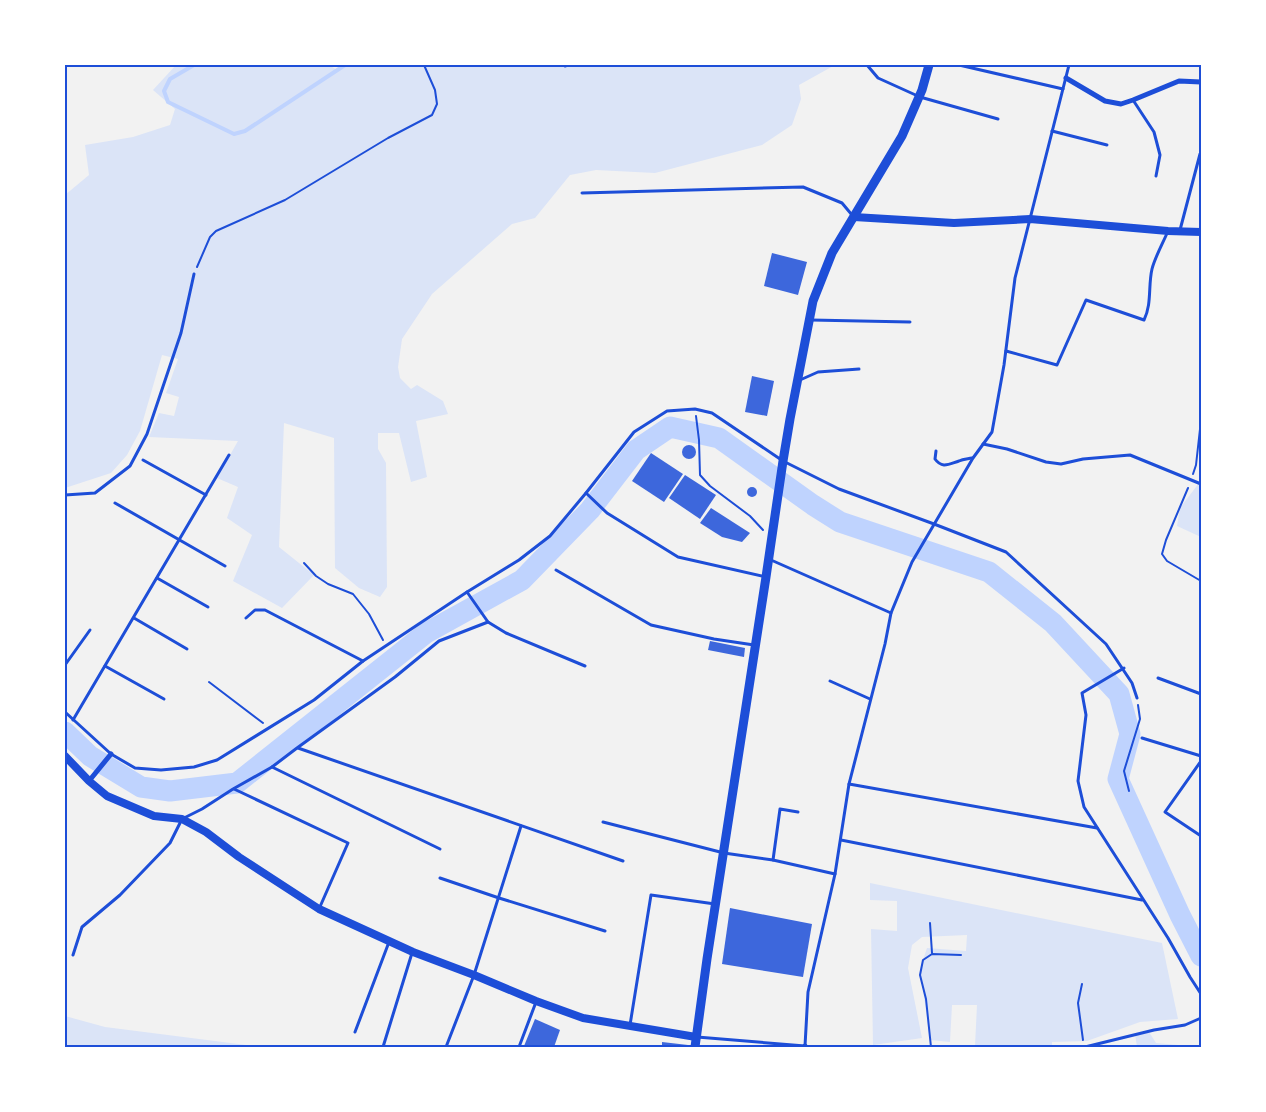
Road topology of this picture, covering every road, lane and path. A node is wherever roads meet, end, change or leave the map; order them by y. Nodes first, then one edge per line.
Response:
1 (424, 65) edge
2 (867, 65) edge
3 (930, 65) edge
4 (959, 65) edge
5 (1069, 65) edge
6 (1066, 78) junction
7 (1201, 82) edge
8 (1063, 89) junction
9 (920, 97) junction
10 (1133, 100) junction
11 (998, 119) dead end
12 (1052, 131) junction
13 (1107, 144) dead end
14 (1200, 154) edge
15 (1156, 176) dead end
16 (582, 193) dead end
17 (854, 217) junction
18 (1030, 219) junction
19 (1168, 231) junction
20 (1180, 231) junction
21 (1201, 232) edge
22 (194, 274) joint
23 (809, 320) junction
24 (910, 322) dead end
25 (1006, 351) junction
26 (858, 369) dead end
27 (797, 381) junction
28 (696, 417) dead end
29 (1201, 420) edge
30 (983, 444) junction
31 (936, 450) dead end
32 (229, 455) dead end
33 (972, 458) junction
34 (142, 460) dead end
35 (783, 461) junction
36 (1192, 480) junction
37 (1201, 484) edge
38 (586, 493) junction
39 (206, 495) junction
40 (65, 496) edge
41 (115, 503) dead end
42 (934, 524) junction
43 (180, 539) junction
44 (771, 539) junction
45 (768, 559) junction
46 (304, 563) dead end
47 (225, 566) dead end
48 (556, 570) dead end
49 (766, 577) junction
50 (157, 578) junction
51 (1201, 581) edge
52 (467, 592) junction
53 (208, 607) dead end
54 (891, 613) junction
55 (134, 618) junction
56 (246, 618) dead end
57 (488, 622) junction
58 (90, 630) dead end
59 (755, 645) junction
60 (386, 646) junction
61 (187, 649) dead end
62 (363, 661) junction
63 (65, 665) edge
64 (105, 666) junction
65 (585, 666) dead end
66 (1124, 668) junction
67 (1158, 678) dead end
68 (830, 681) dead end
69 (209, 682) dead end
70 (1201, 694) edge
71 (1138, 698) joint
72 (164, 699) dead end
73 (870, 699) junction
74 (65, 712) edge
75 (74, 720) junction
76 (270, 728) junction
77 (1142, 738) dead end
78 (297, 748) junction
79 (111, 754) junction
80 (65, 756) edge
81 (1201, 756) edge
82 (1201, 761) edge
83 (272, 767) junction
84 (89, 781) junction
85 (849, 784) junction
86 (233, 789) junction
87 (1129, 791) dead end
88 (798, 812) dead end
89 (182, 819) junction
90 (603, 822) dead end
91 (521, 826) junction
92 (1097, 828) junction
93 (1201, 836) edge
94 (841, 840) junction
95 (440, 849) dead end
96 (724, 852) junction
97 (773, 860) junction
98 (622, 861) dead end
99 (835, 874) junction
100 (440, 878) dead end
101 (498, 898) junction
102 (1143, 900) junction
103 (716, 905) junction
104 (319, 909) junction
105 (930, 923) dead end
106 (605, 931) dead end
107 (389, 941) junction
108 (413, 952) junction
109 (932, 954) junction
110 (73, 955) dead end
111 (961, 955) dead end
112 (474, 975) junction
113 (1082, 984) dead end
114 (1201, 994) edge
115 (536, 1001) junction
116 (1201, 1018) edge
117 (630, 1026) junction
118 (355, 1032) dead end
119 (696, 1037) junction
120 (382, 1047) edge
121 (446, 1047) edge
122 (519, 1047) edge
123 (695, 1047) edge
124 (806, 1047) edge
125 (931, 1047) edge
126 (1085, 1047) edge

1 - 22 path
2 - 9 lane
3 - 9 main road
4 - 8 lane
5 - 6 lane
6 - 8 lane
6 - 10 street
7 - 10 street
8 - 12 lane
9 - 11 lane
9 - 17 main road
10 - 15 lane
12 - 13 lane
12 - 18 lane
14 - 20 lane
16 - 17 lane
17 - 18 street
17 - 23 main road
18 - 19 street
18 - 25 lane
19 - 20 street
19 - 25 lane
20 - 21 street
22 - 40 lane
23 - 24 lane
23 - 27 main road
25 - 30 lane
26 - 27 lane
27 - 35 main road
28 - 44 path
29 - 36 path
30 - 33 lane
30 - 36 lane
31 - 33 lane
32 - 39 lane
33 - 42 lane
34 - 39 lane
35 - 38 lane
35 - 42 lane
35 - 44 main road
36 - 37 lane
36 - 51 path
38 - 49 lane
38 - 52 lane
39 - 43 lane
41 - 43 lane
42 - 54 lane
42 - 66 lane
43 - 47 lane
43 - 50 lane
44 - 45 main road
45 - 49 main road
45 - 54 lane
46 - 60 path
48 - 59 lane
49 - 59 main road
50 - 53 lane
50 - 55 lane
52 - 57 lane
52 - 60 lane
54 - 73 lane
55 - 61 lane
55 - 64 lane
56 - 62 lane
57 - 65 lane
57 - 78 lane
58 - 63 lane
59 - 96 main road
60 - 62 lane
62 - 76 lane
64 - 72 lane
64 - 75 lane
66 - 71 lane
66 - 92 lane
67 - 70 lane
68 - 73 lane
69 - 76 path
71 - 87 path
73 - 85 lane
74 - 75 lane
75 - 79 lane
76 - 79 lane
77 - 81 lane
78 - 83 lane
78 - 91 lane
79 - 84 street
80 - 84 street
82 - 93 lane
83 - 86 lane
83 - 95 lane
84 - 89 street
85 - 92 lane
85 - 94 lane
86 - 89 lane
86 - 104 lane
88 - 97 lane
89 - 104 street
89 - 110 lane
90 - 96 lane
91 - 98 lane
91 - 101 lane
92 - 102 lane
94 - 99 lane
94 - 102 lane
96 - 97 lane
96 - 103 main road
97 - 99 lane
99 - 124 lane
100 - 101 lane
101 - 106 lane
101 - 112 lane
102 - 114 lane
103 - 117 lane
103 - 119 main road
104 - 107 street
105 - 109 path
107 - 108 street
107 - 118 lane
108 - 112 street
108 - 120 lane
109 - 111 path
109 - 125 path
112 - 115 street
112 - 121 lane
113 - 126 path
115 - 117 street
115 - 122 lane
116 - 126 lane
117 - 119 street
119 - 123 main road
119 - 124 lane

